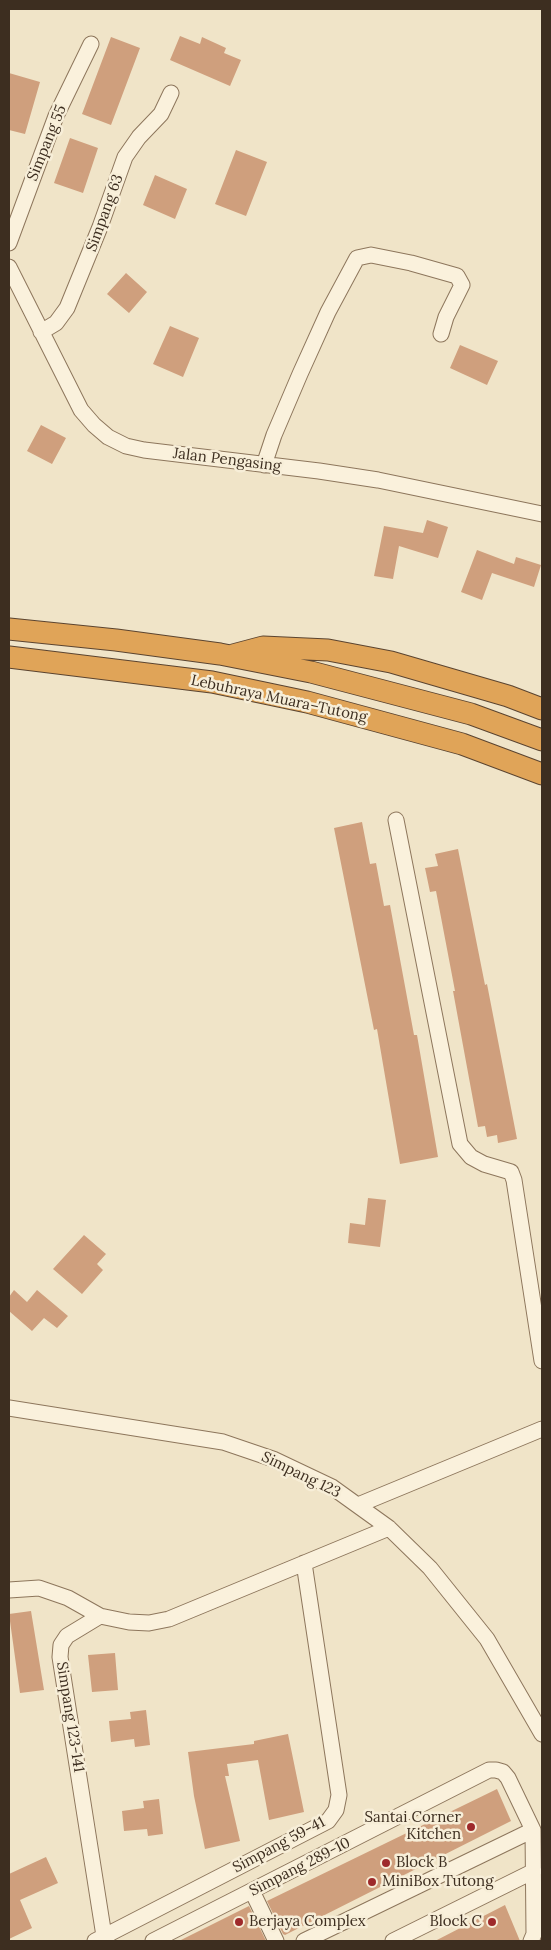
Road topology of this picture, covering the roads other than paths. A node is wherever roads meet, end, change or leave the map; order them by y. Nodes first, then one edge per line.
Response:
1 (91, 44) dead end
2 (171, 93) dead end
3 (9, 243) edge
4 (9, 267) edge
5 (41, 332) junction
6 (441, 334) dead end
7 (264, 465) junction
8 (542, 514) edge
9 (9, 629) edge
10 (9, 656) edge
11 (228, 656) junction
12 (542, 709) edge
13 (542, 740) edge
14 (542, 774) edge
15 (396, 820) dead end
16 (542, 1362) edge
17 (9, 1408) edge
18 (542, 1429) edge
19 (358, 1505) junction
20 (389, 1528) junction
21 (304, 1563) junction
22 (9, 1590) edge
23 (100, 1616) junction
24 (542, 1734) edge
25 (533, 1830) junction
26 (534, 1871) junction
27 (252, 1891) junction
28 (102, 1939) edge
29 (153, 1941) edge
30 (276, 1941) edge
31 (304, 1941) edge
32 (393, 1941) edge
33 (531, 1941) edge

1 - 3 street, Simpang 55
2 - 5 street, Simpang 63
4 - 5 street, Jalan Pengasing
5 - 7 street, Jalan Pengasing
6 - 7 street
7 - 8 street, Jalan Pengasing
9 - 11 highway, Lebuhraya Muara–Tutong
10 - 14 highway, Lebuhraya Muara–Tutong
11 - 12 highway
11 - 13 highway, Lebuhraya Muara–Tutong
15 - 16 street
17 - 19 street, Simpang 123
18 - 19 street
19 - 20 street, Simpang 123
20 - 21 street
20 - 24 street, Simpang 123
21 - 23 street
21 - 28 street, Simpang 59-41
22 - 23 street
23 - 28 street, Simpang 123-141
25 - 26 street, Simpang 289-10
25 - 27 street, Simpang 289-10
25 - 31 street
26 - 32 street
26 - 33 street, Simpang 289-10
27 - 29 street, Simpang 289-10
27 - 30 street

